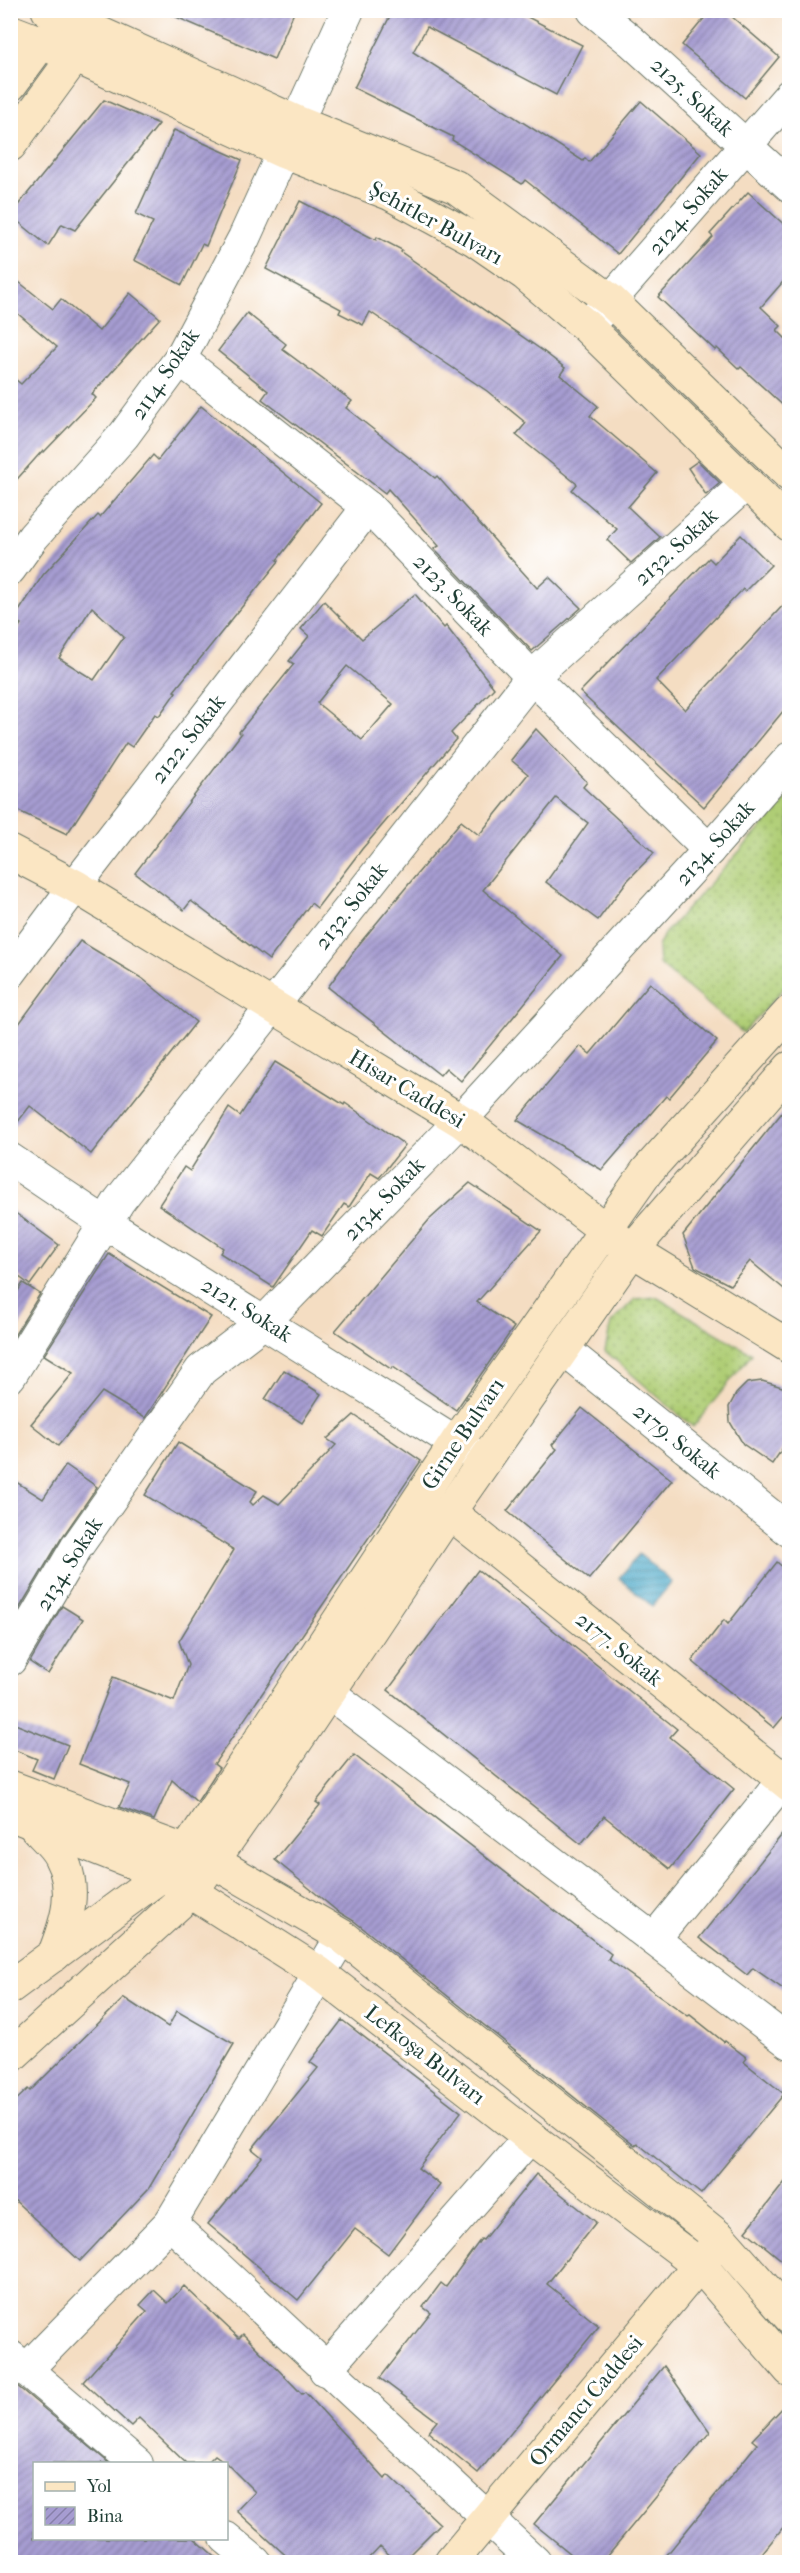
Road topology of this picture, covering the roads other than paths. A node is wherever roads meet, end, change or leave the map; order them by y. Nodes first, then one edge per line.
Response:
1 (48, 10) edge
2 (348, 10) edge
3 (593, 10) edge
4 (82, 17) edge
5 (10, 30) edge
6 (41, 43) junction
7 (75, 57) junction
8 (10, 85) edge
9 (789, 95) edge
10 (296, 122) junction
11 (10, 145) edge
12 (744, 146) junction
13 (284, 152) junction
14 (789, 186) edge
15 (610, 300) junction
16 (587, 327) junction
17 (180, 359) junction
18 (789, 475) edge
19 (747, 483) junction
20 (368, 507) junction
21 (789, 525) edge
22 (10, 568) edge
23 (532, 677) junction
24 (789, 758) edge
25 (709, 850) junction
26 (10, 852) edge
27 (75, 886) junction
28 (10, 973) edge
29 (272, 1007) junction
30 (789, 1012) edge
31 (789, 1068) edge
32 (460, 1120) junction
33 (10, 1159) edge
34 (105, 1222) junction
35 (606, 1229) junction
36 (632, 1250) junction
37 (265, 1321) junction
38 (784, 1336) edge
39 (564, 1350) junction
40 (10, 1377) edge
41 (456, 1443) junction
42 (484, 1461) junction
43 (449, 1512) junction
44 (789, 1531) edge
45 (10, 1660) edge
46 (328, 1692) junction
47 (787, 1779) edge
48 (10, 1787) edge
49 (21, 1818) edge
50 (200, 1856) junction
51 (163, 1874) junction
52 (192, 1891) junction
53 (342, 1936) junction
54 (654, 1940) junction
55 (54, 1955) junction
56 (319, 1973) junction
57 (10, 1987) edge
58 (789, 2043) edge
59 (10, 2057) edge
60 (530, 2137) junction
61 (170, 2223) junction
62 (720, 2238) junction
63 (700, 2265) junction
64 (789, 2317) edge
65 (18, 2363) edge
66 (325, 2370) junction
67 (789, 2370) edge
68 (136, 2462) edge
69 (486, 2519) junction
70 (228, 2540) edge
71 (255, 2562) edge
72 (451, 2562) edge
73 (535, 2562) edge

1 - 4 main road, Şehitler Bulvarı
2 - 10 street, 2114. Sokak
3 - 12 street, 2125. Sokak
4 - 6 main road
4 - 7 main road
4 - 10 main road, Şehitler Bulvarı
5 - 6 main road, Şehitler Bulvarı
6 - 7 main road, Şehitler Bulvarı
6 - 8 main road
7 - 11 main road
7 - 13 main road, Şehitler Bulvarı
9 - 12 street, 2124. Sokak
10 - 13 street, 2114. Sokak
10 - 15 main road, Şehitler Bulvarı
12 - 14 street, 2125. Sokak
12 - 15 street, 2124. Sokak
13 - 16 main road, Şehitler Bulvarı
13 - 17 street, 2114. Sokak
15 - 16 street, 2124. Sokak
15 - 18 main road, Şehitler Bulvarı
16 - 19 main road, Şehitler Bulvarı
17 - 20 street, 2123. Sokak
17 - 22 street, 2114. Sokak
19 - 21 main road, Şehitler Bulvarı
19 - 23 street, 2132. Sokak
20 - 23 street, 2123. Sokak
20 - 27 street, 2122. Sokak
23 - 25 street, 2123. Sokak
23 - 29 street, 2132. Sokak
24 - 25 street, 2134. Sokak
25 - 32 street, 2134. Sokak
26 - 27 main road, Hisar Caddesi
27 - 28 street, 2122. Sokak
27 - 29 main road, Hisar Caddesi
29 - 32 main road, Hisar Caddesi
29 - 34 street, 2132. Sokak
30 - 35 main road, Girne Bulvarı
31 - 36 main road, Girne Bulvarı
32 - 35 main road, Hisar Caddesi
32 - 37 street, 2134. Sokak
33 - 34 street, 2121. Sokak
34 - 37 street, 2121. Sokak
34 - 40 street, 2132. Sokak
35 - 36 main road, Hisar Caddesi
35 - 41 main road, Girne Bulvarı
36 - 38 main road, Hisar Caddesi
36 - 39 main road, Girne Bulvarı
37 - 41 street, 2121. Sokak
37 - 45 street, 2134. Sokak
39 - 42 main road, Girne Bulvarı
39 - 44 street, 2179. Sokak
41 - 42 street, 2121. Sokak
41 - 50 main road, Girne Bulvarı
42 - 43 main road, Girne Bulvarı
43 - 46 main road, Girne Bulvarı
43 - 47 main road, 2177. Sokak
46 - 50 main road, Girne Bulvarı
46 - 54 street
47 - 54 street
48 - 50 main road, Lefkoşa Bulvarı
49 - 51 main road, Lefkoşa Bulvarı
49 - 55 main road
50 - 51 main road, Girne Bulvarı
50 - 52 main road, Girne Bulvarı
50 - 53 main road, Lefkoşa Bulvarı
51 - 52 main road, Lefkoşa Bulvarı
51 - 55 main road, Girne Bulvarı
52 - 56 main road, Lefkoşa Bulvarı
52 - 59 main road, Girne Bulvarı
53 - 56 street
53 - 62 main road, Lefkoşa Bulvarı
54 - 58 street
55 - 57 main road, Girne Bulvarı
56 - 60 main road, Lefkoşa Bulvarı
56 - 61 street
60 - 63 main road, Lefkoşa Bulvarı
60 - 66 street
61 - 65 street
61 - 66 street
62 - 63 main road, Ormancı Caddesi
62 - 64 main road, Lefkoşa Bulvarı
63 - 67 main road, Lefkoşa Bulvarı
63 - 69 main road, Ormancı Caddesi
65 - 68 street
66 - 69 street
69 - 72 main road, Ormancı Caddesi
69 - 73 street
70 - 71 street

